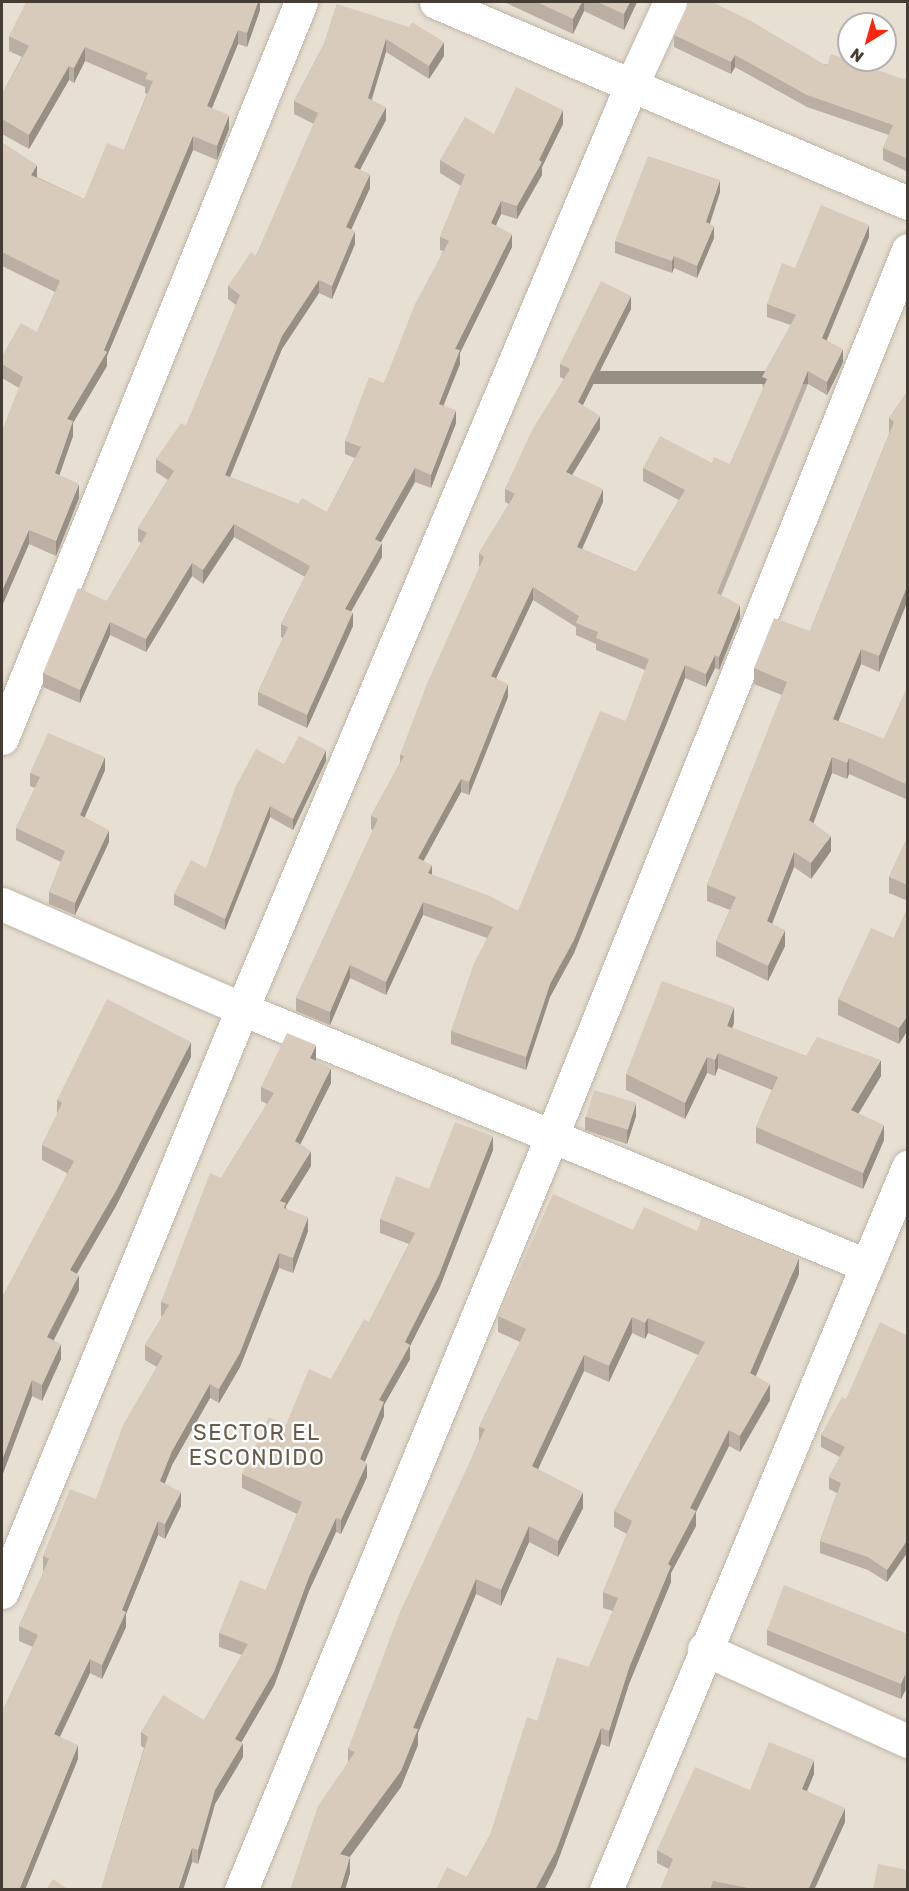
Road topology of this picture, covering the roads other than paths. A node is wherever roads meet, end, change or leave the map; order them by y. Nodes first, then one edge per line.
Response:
1 (301, 2) edge
2 (436, 2) edge
3 (670, 2) edge
4 (631, 86) junction
5 (908, 203) edge
6 (908, 250) edge
7 (2, 738) edge
8 (2, 904) edge
9 (242, 1009) junction
10 (551, 1138) junction
11 (908, 1167) edge
12 (867, 1265) junction
13 (2, 1592) edge
14 (704, 1648) junction
15 (908, 1741) edge
16 (242, 1890) edge
17 (606, 1890) edge

1 - 7 street
2 - 4 street
3 - 4 street
4 - 5 street
4 - 9 street
6 - 10 street
8 - 9 street
9 - 10 street
9 - 13 street
10 - 12 street
10 - 16 street
11 - 12 street
12 - 14 street
14 - 15 street
14 - 17 street

